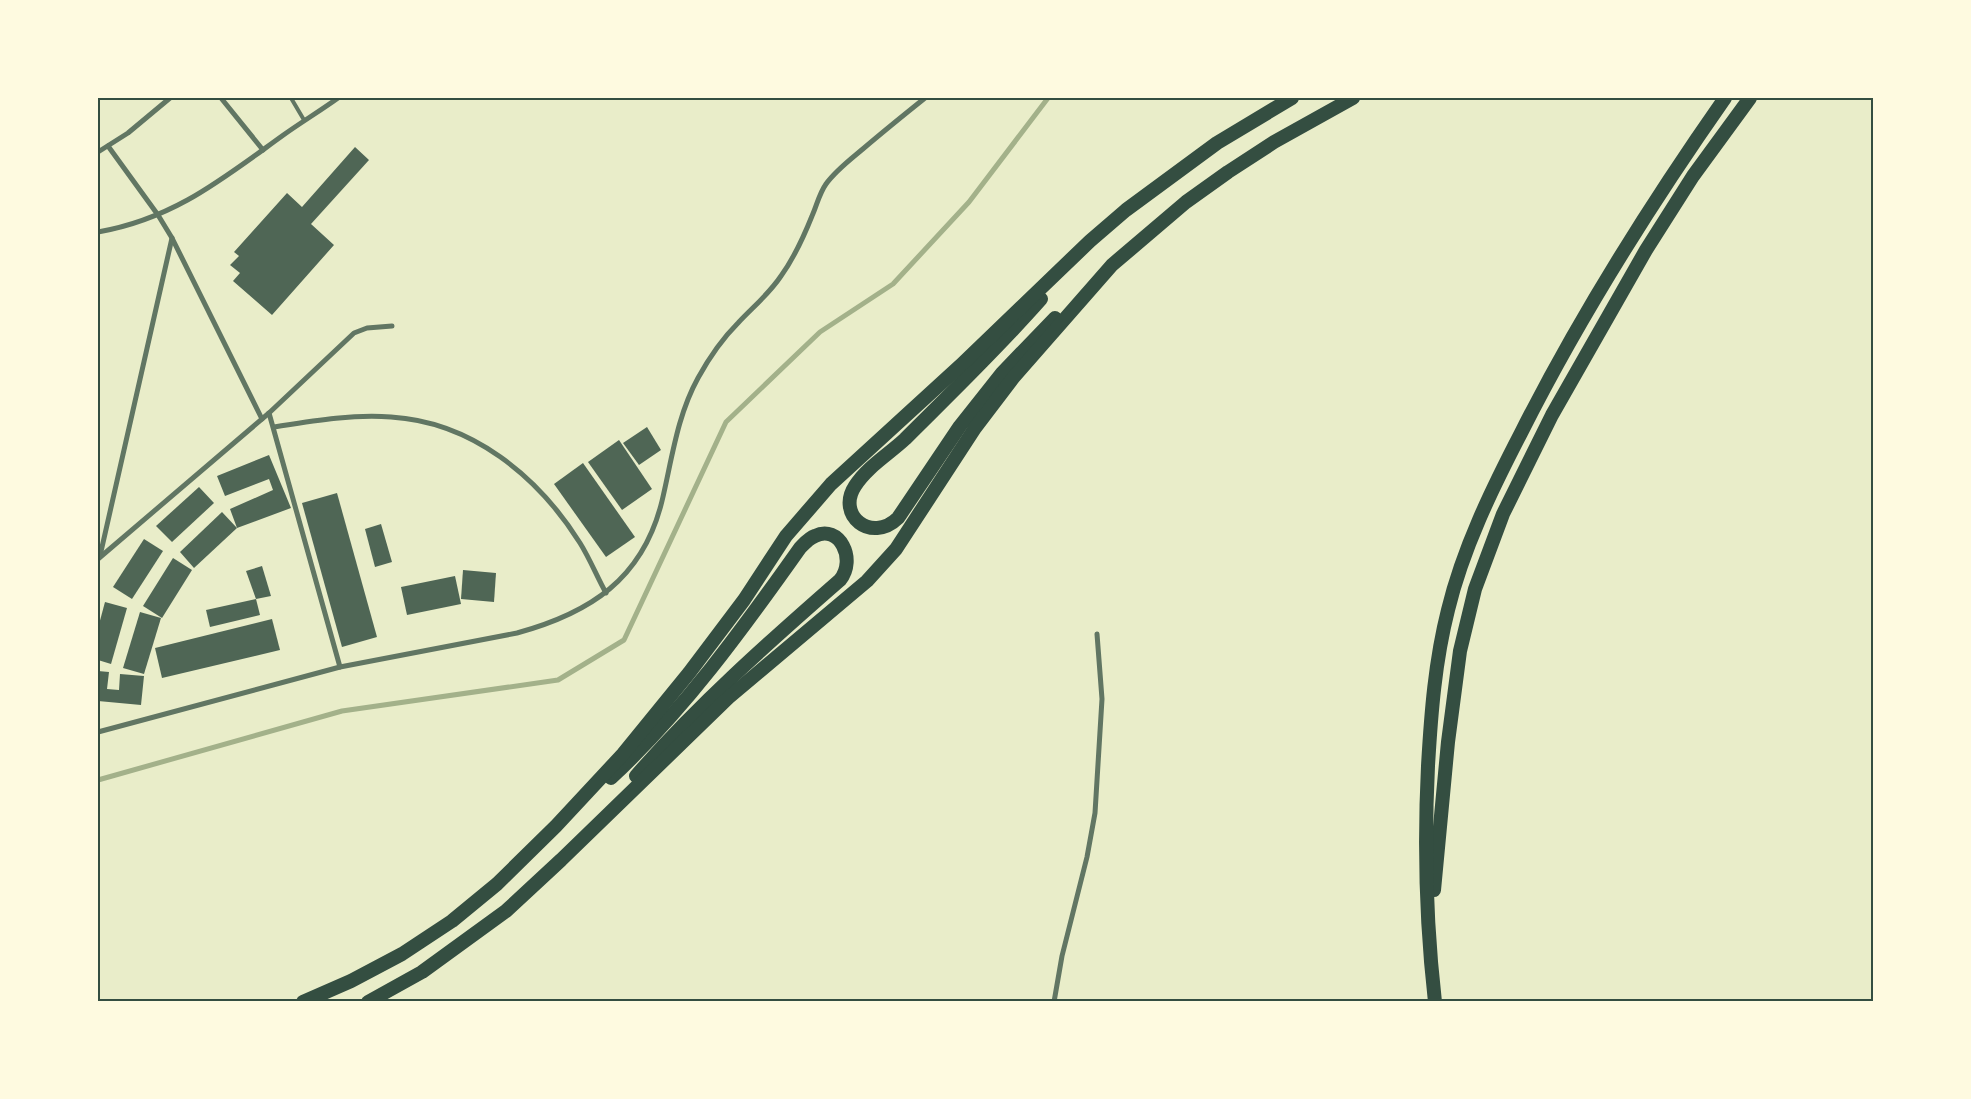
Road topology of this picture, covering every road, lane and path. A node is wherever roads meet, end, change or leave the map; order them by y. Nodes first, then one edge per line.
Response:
1 (170, 98) edge
2 (221, 98) edge
3 (291, 98) edge
4 (338, 98) edge
5 (925, 98) edge
6 (1292, 98) edge
7 (1353, 98) edge
8 (1726, 98) edge
9 (1750, 98) edge
10 (304, 120) junction
11 (108, 146) junction
12 (262, 150) junction
13 (98, 152) edge
14 (158, 215) junction
15 (98, 232) edge
16 (172, 238) junction
17 (1090, 242) junction
18 (1112, 265) junction
19 (392, 326) dead end
20 (269, 413) junction
21 (262, 419) junction
22 (274, 427) junction
23 (99, 558) edge
24 (606, 593) junction
25 (1097, 634) dead end
26 (340, 667) junction
27 (98, 732) edge
28 (556, 826) junction
29 (561, 860) junction
30 (1428, 943) junction
31 (303, 1002) edge
32 (368, 1002) edge
33 (1054, 1002) edge
34 (1435, 1002) edge

1 - 11 street
2 - 12 street
3 - 10 lane
4 - 10 street
5 - 24 street
6 - 17 highway
7 - 18 highway
8 - 30 highway
9 - 30 highway
10 - 12 street
11 - 13 street
11 - 14 street
12 - 14 street
14 - 15 street
14 - 16 street
16 - 21 street
16 - 23 street
17 - 18 highway
17 - 28 highway
18 - 29 highway
19 - 20 street
20 - 21 street
20 - 22 street
21 - 23 street
22 - 24 street
22 - 26 street
24 - 26 street
25 - 33 street
26 - 27 street
28 - 29 highway
28 - 31 highway
29 - 32 highway
30 - 34 highway

